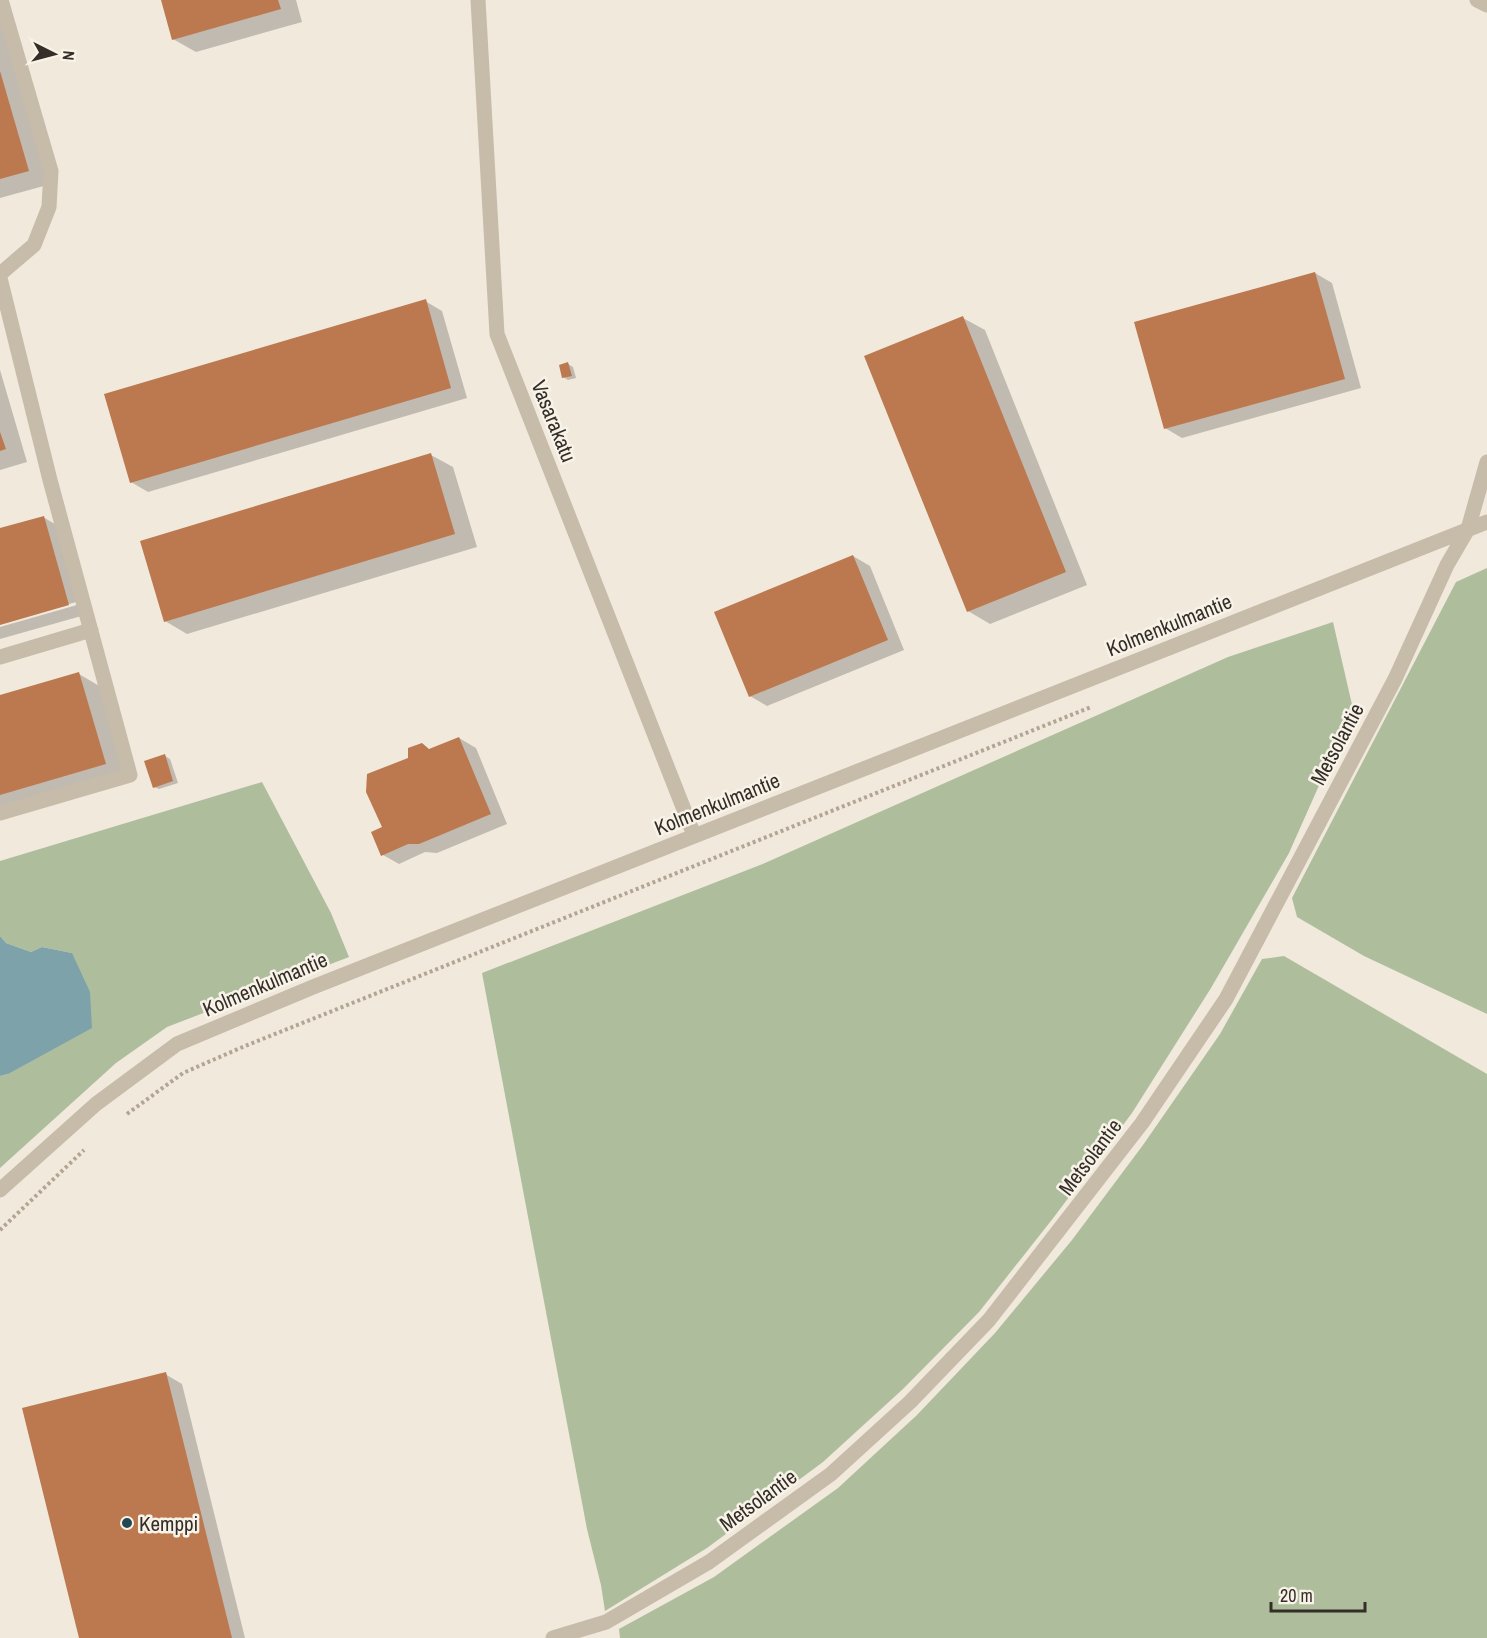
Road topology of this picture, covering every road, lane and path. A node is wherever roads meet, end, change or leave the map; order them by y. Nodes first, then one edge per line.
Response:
1 (1, 0) edge
2 (478, 0) edge
3 (1477, 0) edge
4 (1487, 5) edge
5 (0, 276) edge
6 (1487, 462) edge
7 (1487, 522) edge
8 (1468, 529) junction
9 (91, 630) junction
10 (0, 657) edge
11 (1092, 707) dead end
12 (0, 813) edge
13 (694, 835) junction
14 (125, 1115) dead end
15 (89, 1145) dead end
16 (0, 1190) edge
17 (0, 1230) edge
18 (553, 1638) edge

1 - 5 street
2 - 13 street, Vasarakatu
3 - 4 street
5 - 9 street
6 - 8 street, Metsolantie
7 - 8 street, Kolmenkulmantie
8 - 13 street, Kolmenkulmantie
8 - 18 street, Metsolantie
9 - 10 street
9 - 12 street
11 - 14 path
13 - 16 street, Kolmenkulmantie
15 - 17 path

